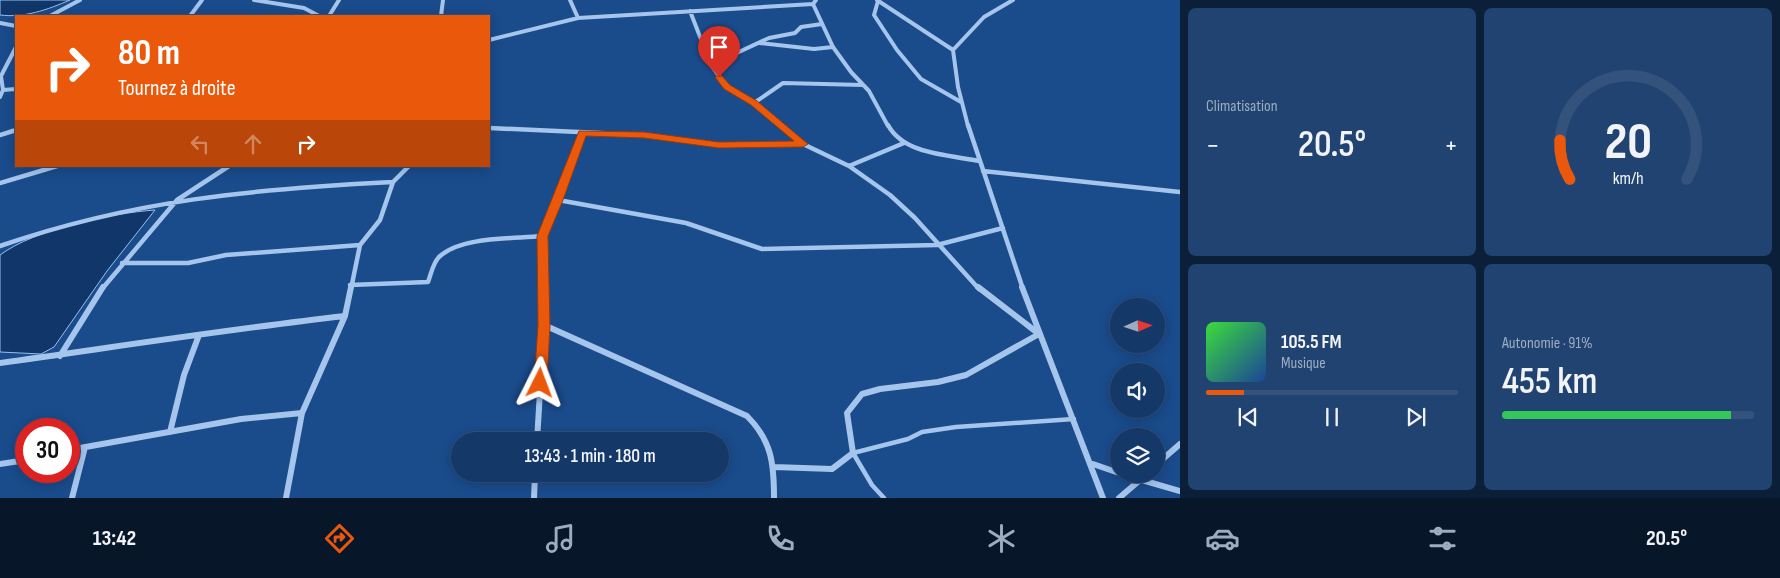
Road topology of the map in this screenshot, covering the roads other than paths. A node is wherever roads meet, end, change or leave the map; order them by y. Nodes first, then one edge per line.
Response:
1 (80, 0) edge
2 (202, 0) edge
3 (254, 0) edge
4 (339, 0) edge
5 (443, 0) edge
6 (570, 0) edge
7 (878, 0) edge
8 (1013, 0) edge
9 (814, 2) edge
10 (690, 11) junction
11 (52, 15) edge
12 (191, 15) edge
13 (317, 15) edge
14 (331, 15) edge
15 (441, 15) edge
16 (578, 18) junction
17 (0, 23) edge
18 (822, 24) junction
19 (15, 26) edge
20 (490, 40) edge
21 (756, 43) junction
22 (833, 48) junction
23 (15, 49) edge
24 (953, 50) junction
25 (711, 65) junction
26 (863, 85) junction
27 (15, 89) edge
28 (3, 90) junction
29 (0, 97) edge
30 (962, 102) junction
31 (754, 103) junction
32 (490, 128) edge
33 (15, 130) edge
34 (582, 133) junction
35 (0, 135) edge
36 (904, 143) junction
37 (803, 144) junction
38 (980, 161) junction
39 (849, 166) junction
40 (54, 167) edge
41 (227, 167) edge
42 (408, 167) edge
43 (984, 171) junction
44 (393, 182) junction
45 (0, 183) edge
46 (1180, 192) edge
47 (177, 200) junction
48 (558, 200) junction
49 (1003, 228) junction
50 (542, 236) junction
51 (937, 244) junction
52 (360, 245) junction
53 (0, 246) edge
54 (122, 263) junction
55 (350, 285) junction
56 (345, 316) junction
57 (544, 325) junction
58 (1039, 334) junction
59 (199, 335) junction
60 (60, 356) junction
61 (0, 363) edge
62 (302, 413) junction
63 (1074, 419) junction
64 (170, 432) junction
65 (538, 432) edge
66 (1180, 444) edge
67 (85, 446) junction
68 (80, 447) edge
69 (853, 453) junction
70 (1165, 458) edge
71 (15, 462) edge
72 (0, 464) edge
73 (1093, 464) junction
74 (774, 467) junction
75 (1110, 470) edge
76 (535, 482) edge
77 (1137, 483) edge
78 (1151, 483) edge
79 (1180, 491) edge
80 (72, 498) edge
81 (286, 498) edge
82 (534, 498) edge
83 (774, 498) edge
84 (884, 498) edge
85 (1103, 498) edge
86 (1120, 498) edge

1 - 11 street
2 - 12 street
3 - 13 street
4 - 14 street
5 - 15 street
6 - 16 street
7 - 24 street
7 - 30 street
8 - 24 street
9 - 10 street
9 - 18 street
10 - 16 street
10 - 25 street
16 - 20 street
17 - 19 street
18 - 21 street
18 - 22 street
21 - 22 street
21 - 25 street
22 - 26 street
23 - 28 street
24 - 30 street
25 - 31 street
26 - 31 street
26 - 36 street
27 - 28 street
28 - 29 street
30 - 38 street
31 - 37 street
32 - 34 street
33 - 35 street
34 - 37 street
34 - 48 street
36 - 38 street
36 - 39 street
37 - 39 street
38 - 43 street
39 - 51 street
40 - 45 street
41 - 47 street
42 - 44 street
43 - 46 street
43 - 49 street
44 - 47 street
44 - 52 street
47 - 53 street
47 - 54 street
48 - 50 street
48 - 51 street
49 - 51 street
49 - 58 street
50 - 55 street
50 - 57 street
51 - 58 street
52 - 54 street
52 - 55 street
54 - 60 street
55 - 56 street
56 - 59 street
56 - 62 street
57 - 65 street
57 - 74 street
58 - 63 street
58 - 69 street
59 - 60 street
59 - 64 street
60 - 61 street
62 - 64 street
62 - 81 street
63 - 69 lane
63 - 73 street
64 - 67 street
66 - 70 street
67 - 68 street
67 - 80 street
69 - 74 street
69 - 84 lane
71 - 72 street
73 - 75 street
73 - 85 street
74 - 83 street
76 - 82 street
77 - 86 street
78 - 79 street

